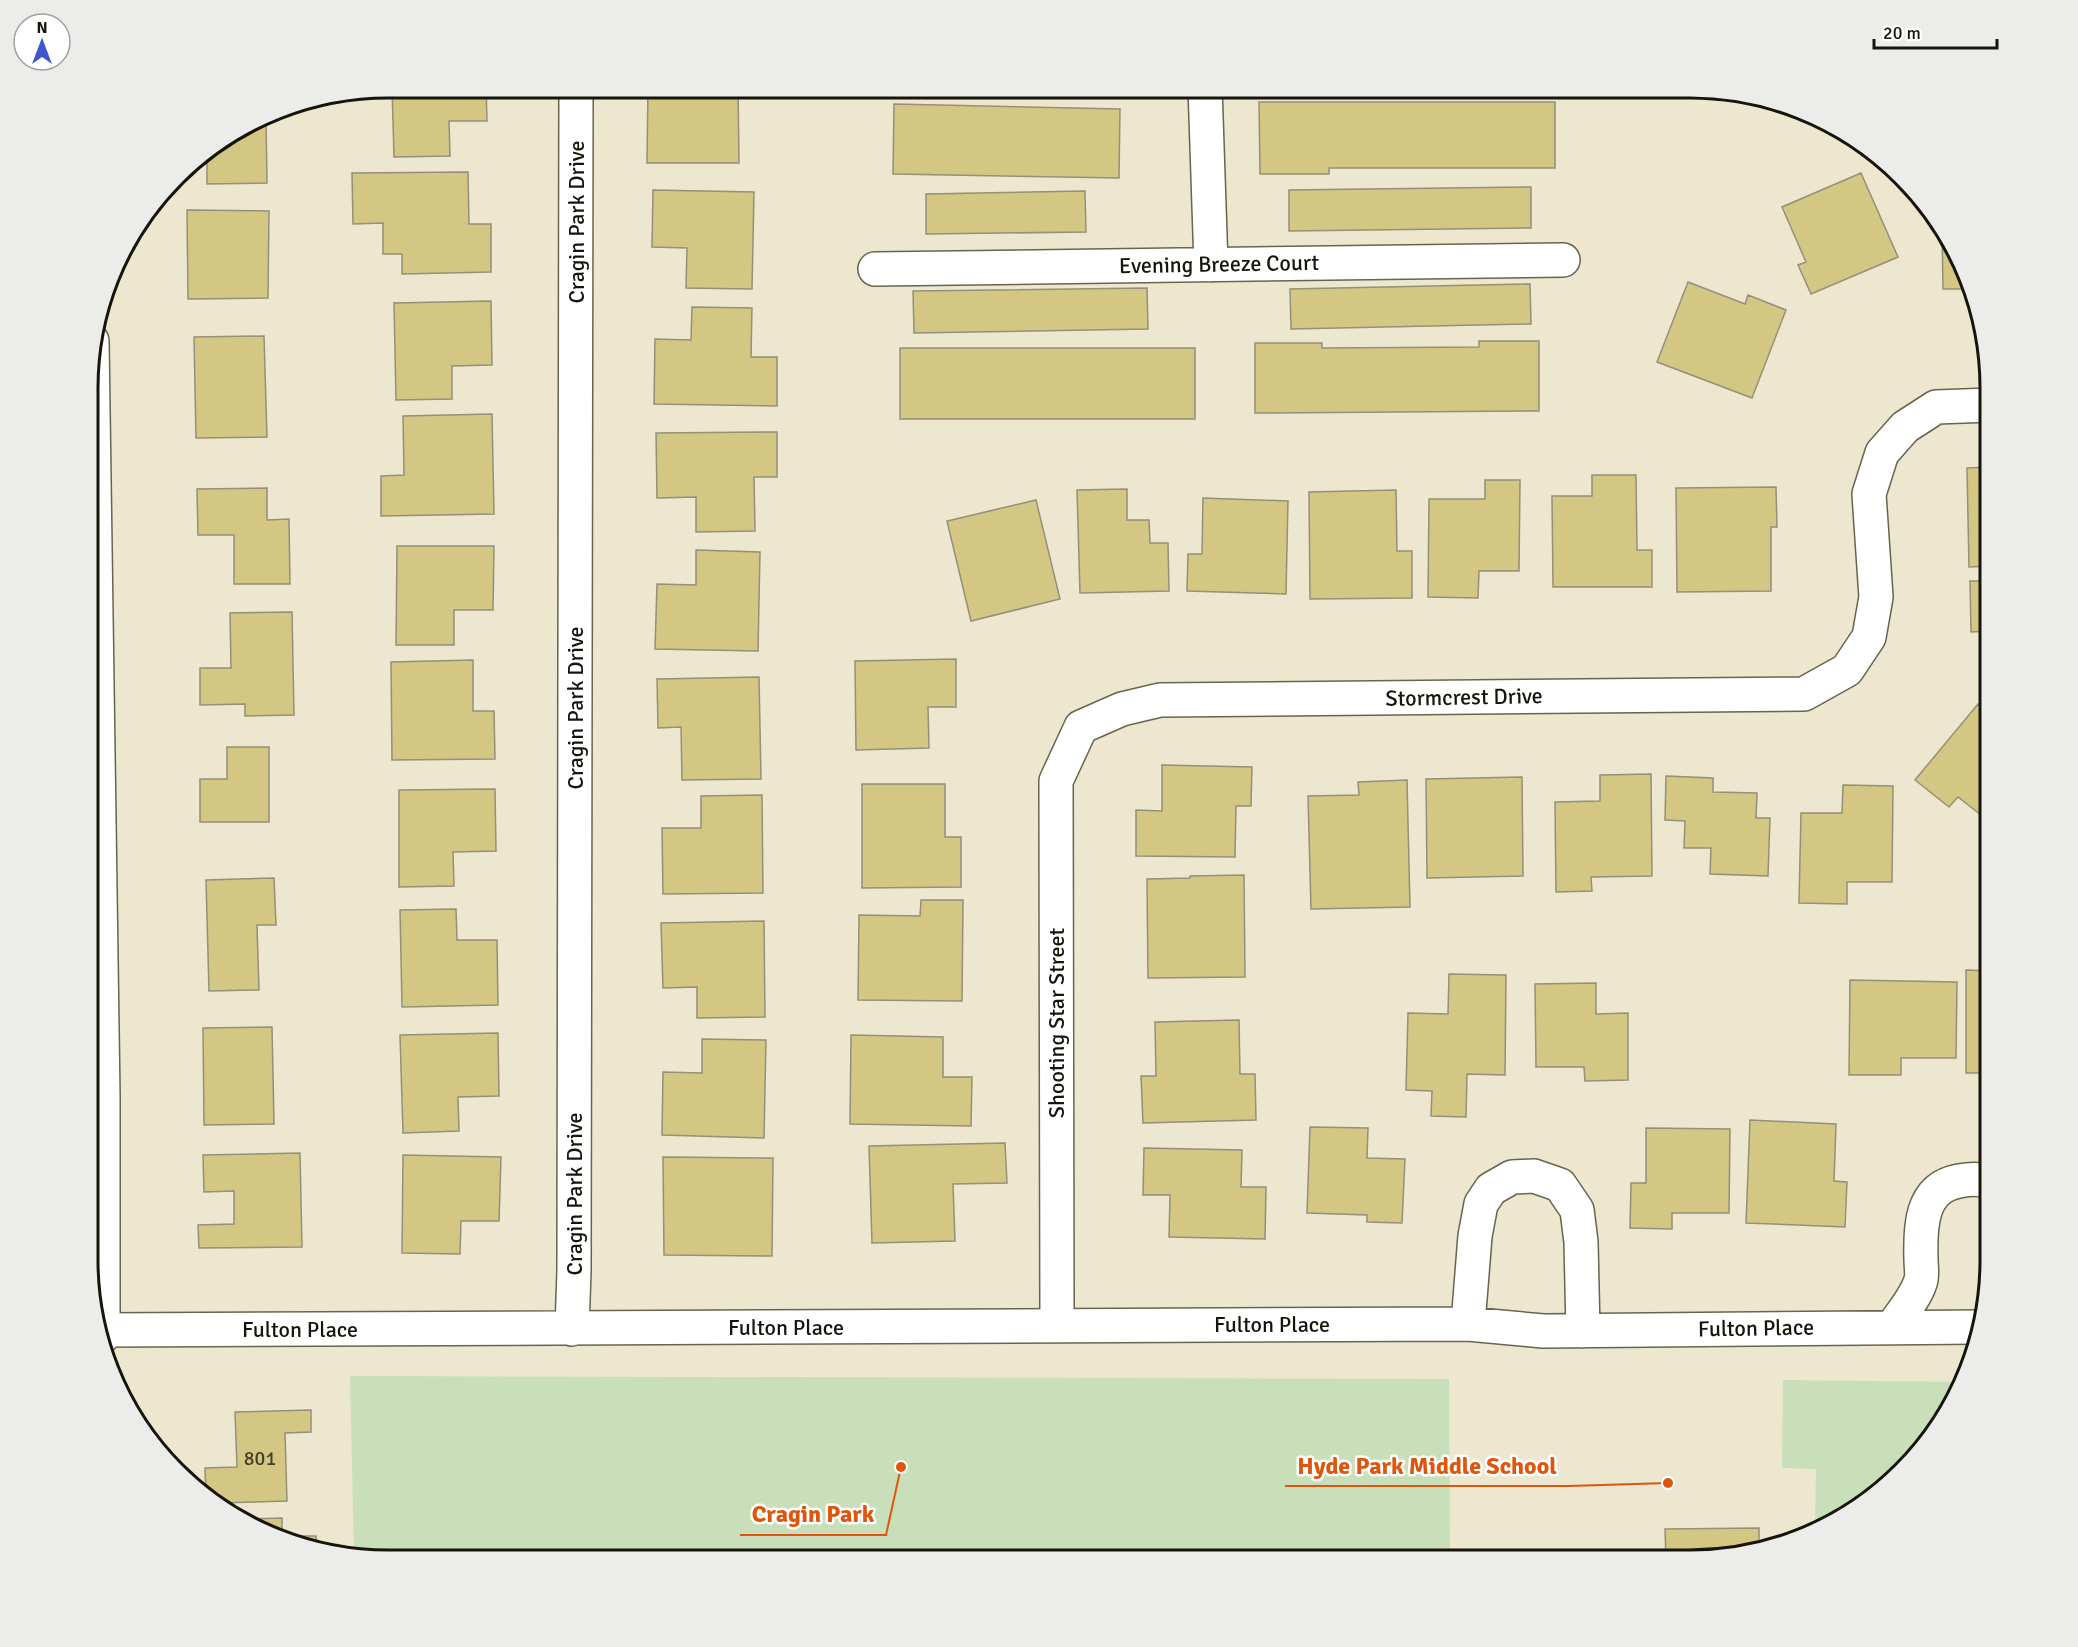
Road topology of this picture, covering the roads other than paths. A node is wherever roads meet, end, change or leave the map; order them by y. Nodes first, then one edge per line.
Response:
1 (576, 98) edge
2 (1205, 98) edge
3 (1563, 260) dead end
4 (1211, 265) junction
5 (876, 269) dead end
6 (1980, 405) edge
7 (1081, 727) joint
8 (98, 1164) edge
9 (1980, 1180) edge
10 (102, 1312) edge
11 (1468, 1324) junction
12 (1057, 1325) junction
13 (1893, 1326) junction
14 (1973, 1327) edge
15 (572, 1329) junction
16 (1583, 1330) junction
17 (107, 1333) edge

1 - 15 street, Cragin Park Drive
2 - 4 street
3 - 4 street, Evening Breeze Court
4 - 5 street, Evening Breeze Court
6 - 7 street, Stormcrest Drive
7 - 12 street, Shooting Star Street
8 - 10 street
9 - 13 street
11 - 12 street, Fulton Place
11 - 16 street, Fulton Place
11 - 16 street
12 - 15 street, Fulton Place
13 - 14 street, Fulton Place
13 - 16 street, Fulton Place
15 - 17 street, Fulton Place

